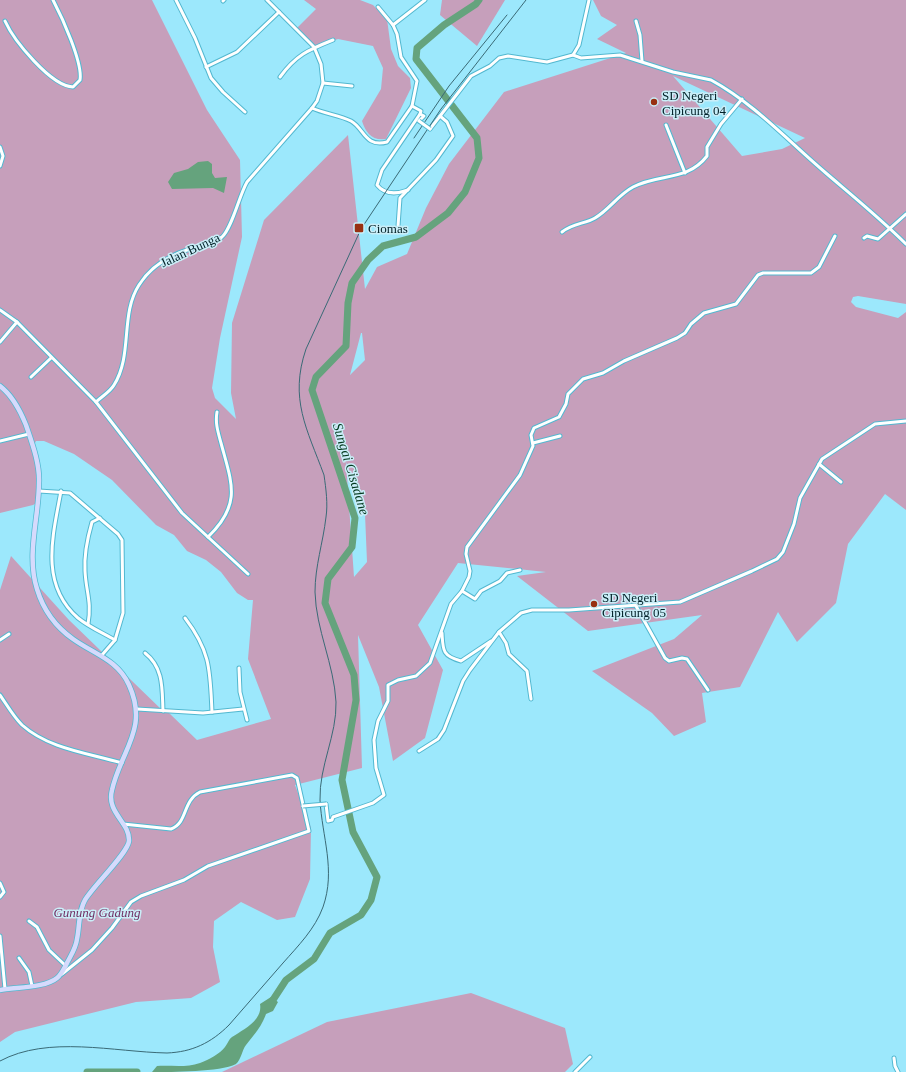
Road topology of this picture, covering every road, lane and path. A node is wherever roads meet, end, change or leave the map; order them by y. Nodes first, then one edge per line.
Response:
1 (53, 0) edge
2 (176, 0) edge
3 (267, 0) edge
4 (425, 0) edge
5 (589, 0) edge
6 (378, 7) dead end
7 (279, 12) junction
8 (5, 21) dead end
9 (636, 21) dead end
10 (393, 25) junction
11 (333, 40) dead end
12 (314, 47) junction
13 (573, 55) junction
14 (642, 61) junction
15 (206, 67) junction
16 (280, 77) dead end
17 (323, 84) junction
18 (352, 86) dead end
19 (742, 99) junction
20 (412, 106) junction
21 (312, 108) junction
22 (245, 112) dead end
23 (420, 114) junction
24 (441, 115) junction
25 (666, 125) dead end
26 (0, 147) edge
27 (0, 166) edge
28 (685, 173) junction
29 (409, 189) junction
30 (906, 214) edge
31 (398, 226) dead end
32 (890, 228) junction
33 (562, 232) dead end
34 (835, 236) dead end
35 (864, 238) dead end
36 (906, 244) edge
37 (0, 310) edge
38 (17, 322) junction
39 (0, 342) edge
40 (51, 358) junction
41 (31, 377) dead end
42 (0, 386) edge
43 (96, 402) junction
44 (217, 412) dead end
45 (906, 421) edge
46 (29, 434) junction
47 (560, 436) dead end
48 (0, 441) edge
49 (533, 443) junction
50 (819, 464) junction
51 (841, 482) dead end
52 (39, 491) junction
53 (60, 491) junction
54 (100, 518) junction
55 (208, 537) junction
56 (520, 570) dead end
57 (248, 574) dead end
58 (462, 590) junction
59 (636, 606) junction
60 (185, 618) dead end
61 (88, 624) junction
62 (442, 631) junction
63 (499, 632) junction
64 (8, 634) dead end
65 (0, 640) edge
66 (115, 640) junction
67 (492, 640) junction
68 (145, 653) dead end
69 (102, 655) junction
70 (239, 668) dead end
71 (708, 690) dead end
72 (0, 695) edge
73 (531, 699) dead end
74 (138, 709) junction
75 (244, 709) junction
76 (163, 711) junction
77 (212, 712) junction
78 (247, 720) dead end
79 (419, 751) dead end
80 (122, 763) junction
81 (303, 806) junction
82 (122, 823) junction
83 (0, 883) edge
84 (0, 897) edge
85 (29, 921) dead end
86 (0, 936) edge
87 (19, 958) dead end
88 (66, 966) junction
89 (62, 974) junction
90 (32, 986) junction
91 (2, 990) edge
92 (590, 1057) dead end
93 (894, 1058) dead end
94 (575, 1072) edge
95 (898, 1072) edge

1 - 8 street
2 - 15 street
3 - 7 street, Jalan Bunga
4 - 10 street
5 - 13 street
6 - 10 street
7 - 12 street, Jalan Bunga
7 - 15 street
9 - 14 street
10 - 20 street
11 - 12 street
12 - 16 street
12 - 17 street, Jalan Bunga
13 - 14 street
13 - 24 street
14 - 19 street
15 - 22 street
17 - 18 street
17 - 21 street, Jalan Bunga
19 - 28 street
19 - 32 street
20 - 21 street
20 - 23 street
21 - 43 street, Jalan Bunga
23 - 24 street, bridge
23 - 29 street
24 - 29 street
25 - 28 street
26 - 27 street
28 - 33 street
29 - 31 street
30 - 32 street
32 - 35 street
32 - 36 street
34 - 49 street
37 - 38 street
38 - 39 street
38 - 40 street
40 - 41 street
40 - 43 street
42 - 46 street
43 - 55 street
44 - 55 street
45 - 50 street
46 - 48 street
46 - 52 street
47 - 49 street
49 - 58 street
50 - 51 street
50 - 59 street
52 - 53 street
52 - 69 street
53 - 54 street
53 - 61 street
54 - 61 street
54 - 66 street
55 - 57 street
56 - 58 street
58 - 62 street
59 - 63 street
59 - 71 street
60 - 77 street
61 - 66 street
62 - 67 street
62 - 81 street, bridge
63 - 67 street
63 - 73 street
64 - 65 street
66 - 69 street
67 - 79 street
68 - 76 street
69 - 74 street
70 - 75 street
72 - 80 street
74 - 76 street
74 - 80 street
75 - 77 street
75 - 78 street
76 - 77 street
80 - 82 street
81 - 82 street
81 - 89 street
82 - 88 street
83 - 84 street
85 - 88 street
86 - 91 street
87 - 90 street
88 - 89 street
89 - 90 street
90 - 91 street
92 - 94 street
93 - 95 street

